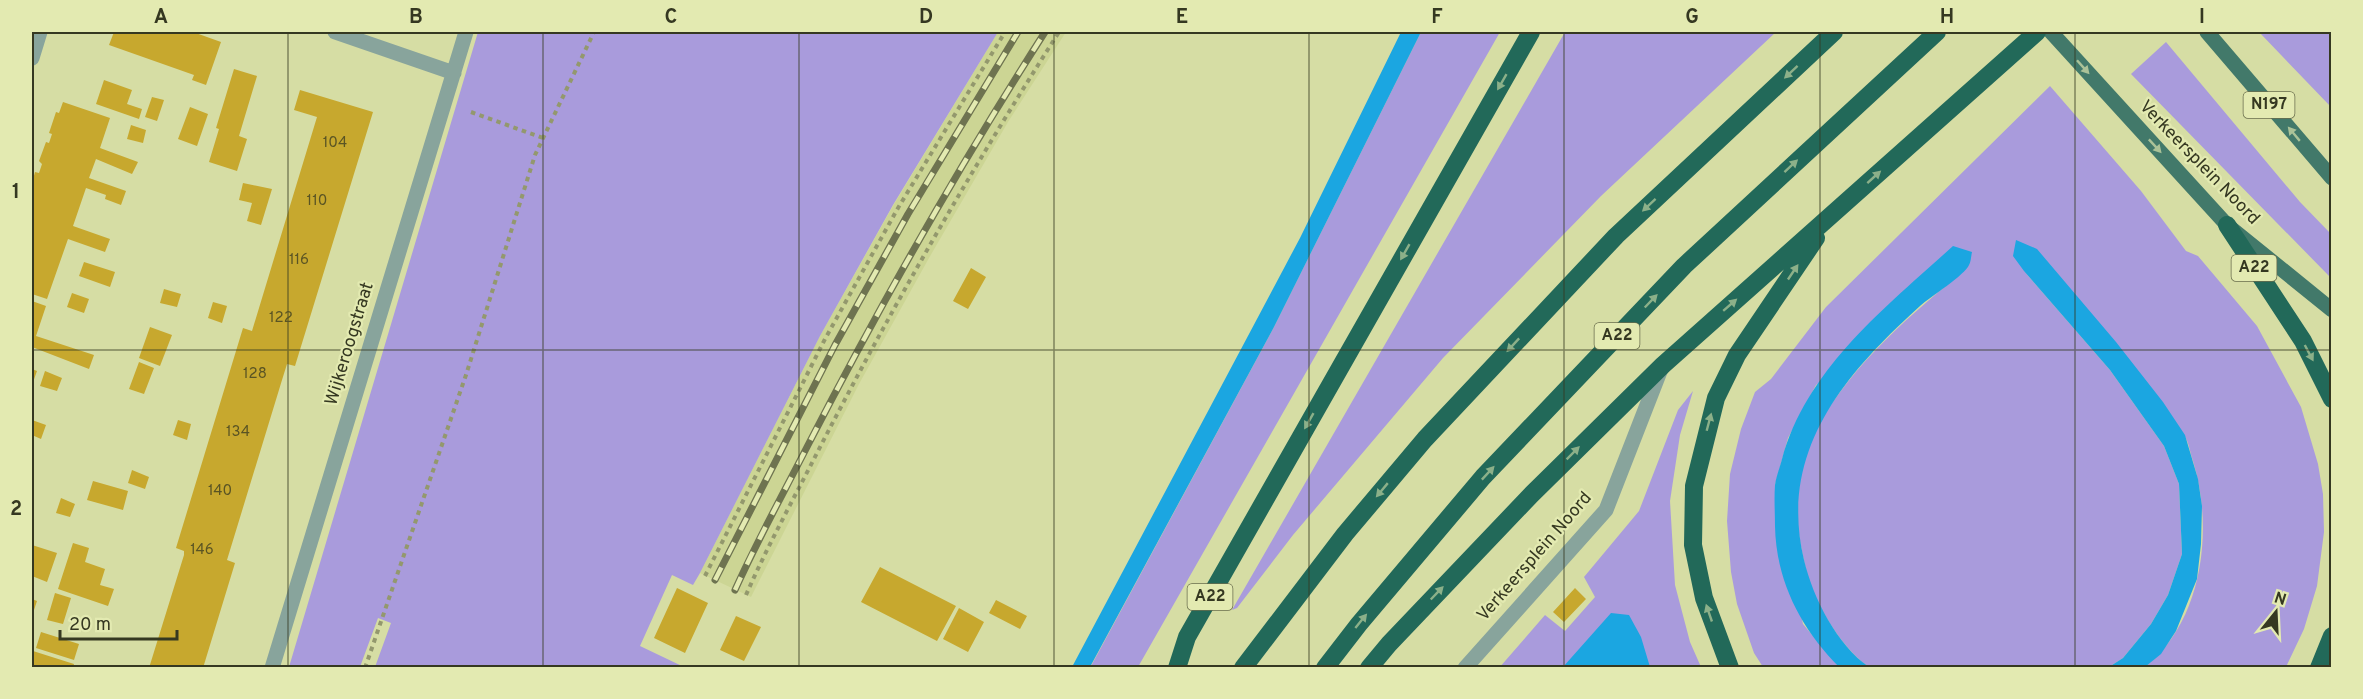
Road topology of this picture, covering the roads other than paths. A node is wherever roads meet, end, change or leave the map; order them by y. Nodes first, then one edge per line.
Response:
1 (40, 32) edge
2 (334, 32) edge
3 (466, 32) edge
4 (1531, 32) edge
5 (1834, 32) edge
6 (1937, 32) edge
7 (2037, 32) edge
8 (2050, 32) edge
9 (2206, 32) edge
10 (32, 58) edge
11 (454, 73) junction
12 (2331, 178) edge
13 (1831, 216) junction
14 (2227, 225) junction
15 (2331, 310) edge
16 (1663, 364) junction
17 (2331, 399) edge
18 (2331, 636) edge
19 (272, 668) edge
20 (1178, 668) edge
21 (1243, 668) edge
22 (1325, 668) edge
23 (1369, 668) edge
24 (1465, 668) edge
25 (1730, 668) edge
26 (2319, 668) edge

1 - 10 street
2 - 11 street
3 - 11 street, Wijkeroogstraat
4 -> 20 highway, A22
5 -> 21 highway
22 -> 6 highway, A22
13 -> 7 highway
8 -> 14 main road, Verkeersplein Noord
12 -> 9 main road, N197
11 - 19 street, Wijkeroogstraat
16 -> 13 highway
25 -> 13 highway
14 - 15 main road, Verkeersplein Noord
14 -> 17 highway, A22
23 -> 16 highway
16 - 24 street, Verkeersplein Noord
18 - 26 highway

